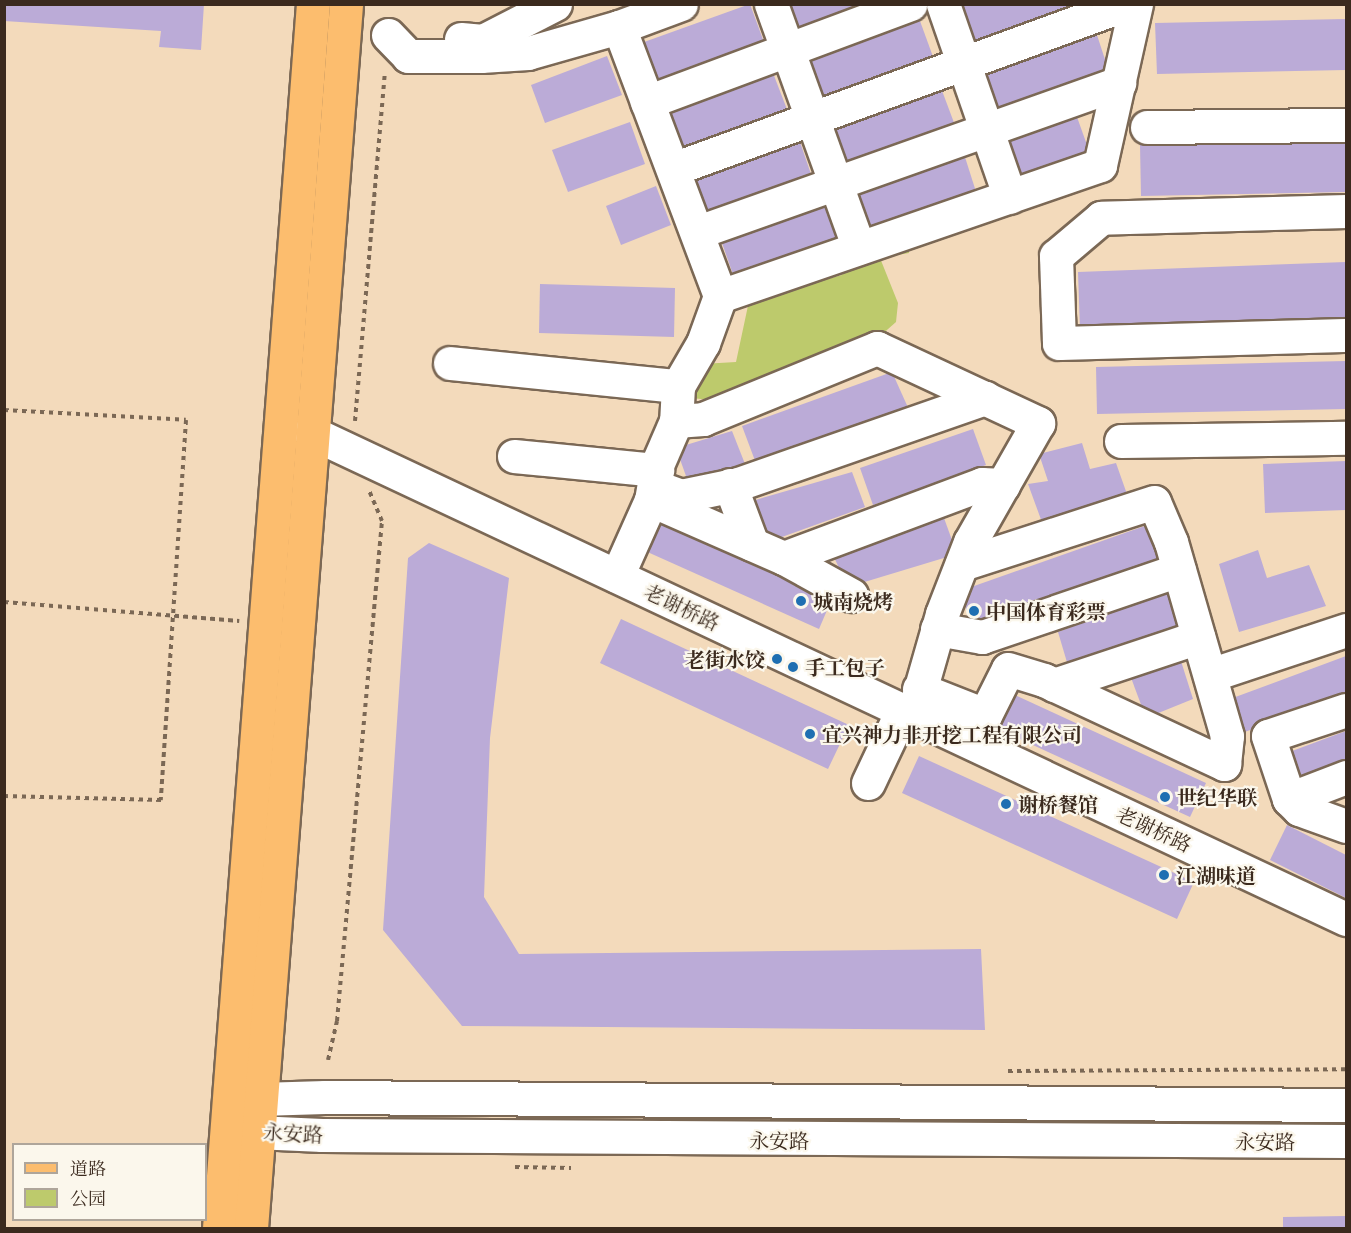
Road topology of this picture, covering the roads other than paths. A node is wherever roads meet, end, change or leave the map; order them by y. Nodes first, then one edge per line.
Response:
1 (314, 4) edge
2 (555, 4) edge
3 (681, 4) edge
4 (771, 4) edge
5 (910, 4) edge
6 (943, 4) edge
7 (1126, 4) edge
8 (1136, 4) edge
9 (344, 19) edge
10 (620, 27) junction
11 (388, 35) junction
12 (786, 50) junction
13 (964, 63) junction
14 (1119, 83) junction
15 (647, 102) junction
16 (813, 118) junction
17 (1347, 125) edge
18 (1147, 128) dead end
19 (986, 130) junction
20 (673, 169) junction
21 (836, 183) junction
22 (1010, 197) junction
23 (1347, 212) edge
24 (698, 232) junction
25 (859, 248) junction
26 (720, 296) junction
27 (1347, 335) edge
28 (450, 363) dead end
29 (678, 386) junction
30 (985, 398) junction
31 (676, 421) junction
32 (310, 432) junction
33 (1347, 438) edge
34 (1121, 441) dead end
35 (514, 456) dead end
36 (730, 485) junction
37 (1002, 485) junction
38 (660, 491) junction
39 (752, 544) junction
40 (784, 558) junction
41 (962, 564) junction
42 (1179, 570) junction
43 (617, 576) junction
44 (851, 595) dead end
45 (938, 629) junction
46 (1347, 630) edge
47 (1198, 637) junction
48 (1210, 675) junction
49 (1054, 685) junction
50 (912, 705) junction
51 (1347, 710) edge
52 (1347, 777) edge
53 (868, 783) dead end
54 (1288, 799) junction
55 (1347, 826) edge
56 (1347, 919) edge
57 (259, 1099) junction
58 (1347, 1105) edge
59 (1228, 1107) junction
60 (226, 1117) junction
61 (255, 1132) junction
62 (1227, 1140) junction
63 (1347, 1141) edge
64 (219, 1228) edge
65 (251, 1228) edge

1 - 60 main road
2 - 11 street
3 - 10 street
4 - 12 street
5 - 12 street
6 - 13 street
7 - 13 street
8 - 14 street
9 - 11 street
9 - 32 main road
10 - 11 street
10 - 15 street
12 - 15 street
12 - 16 street
13 - 16 street
13 - 19 street
14 - 19 street
14 - 22 street
15 - 20 street
16 - 20 street
16 - 21 street
17 - 18 street
19 - 21 street
19 - 22 street
20 - 24 street
21 - 24 street
21 - 25 street
22 - 25 street
23 - 27 street
24 - 26 street
25 - 26 street
26 - 29 street
28 - 29 street
29 - 31 street
30 - 31 street
30 - 36 street
30 - 37 street
31 - 38 street
32 - 43 street, 老谢桥路
32 - 57 main road
33 - 34 street
35 - 38 street
36 - 38 street
36 - 39 street
37 - 40 street
37 - 41 street
38 - 39 street
38 - 43 street
39 - 40 street
40 - 44 street
41 - 42 street
41 - 45 street
42 - 45 street
42 - 47 street
43 - 50 street, 老谢桥路
45 - 50 street
46 - 48 street
47 - 48 street
47 - 49 street
48 - 49 street
49 - 50 street
50 - 53 street
50 - 56 street, 老谢桥路
51 - 54 street
52 - 54 street
54 - 55 street
57 - 59 street, 永安路
57 - 60 street, 永安路
57 - 61 main road
58 - 59 street, 永安路
59 - 62 street
60 - 61 street, 永安路
60 - 64 main road
61 - 62 street, 永安路
61 - 65 main road
62 - 63 street, 永安路

